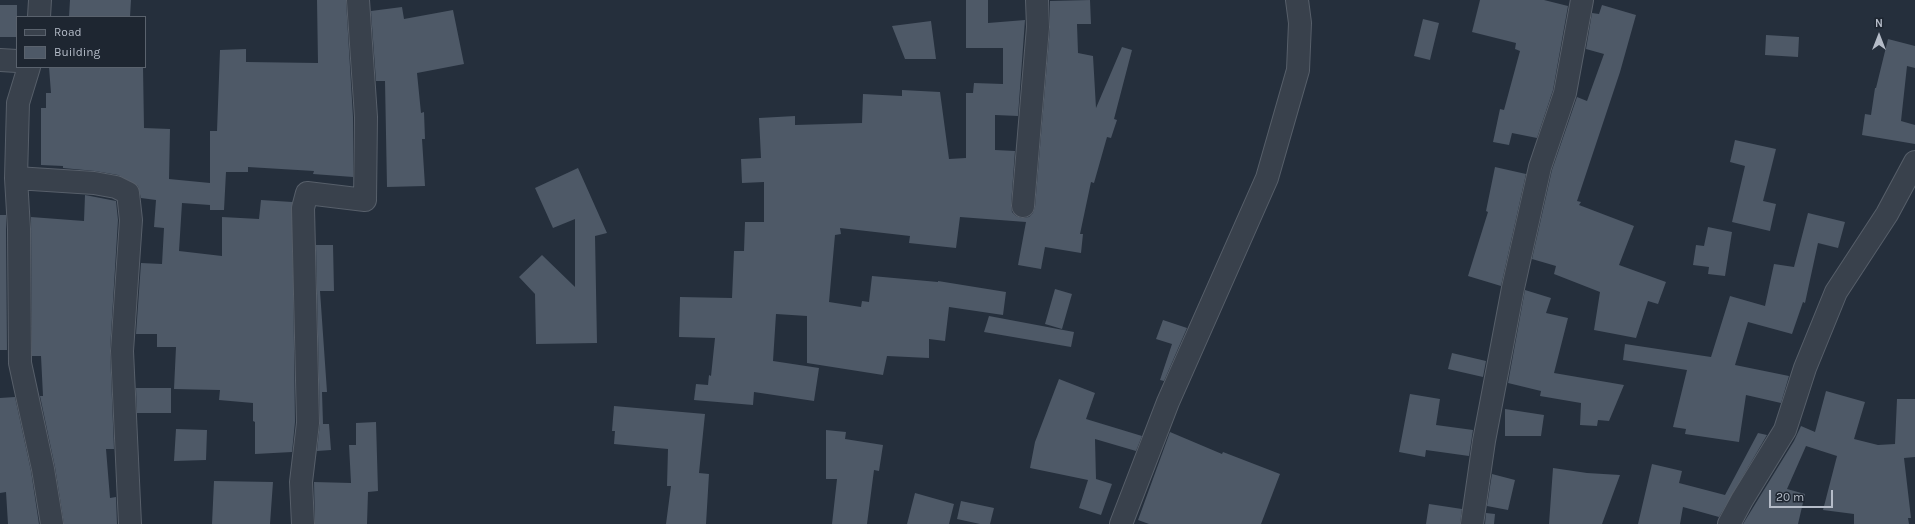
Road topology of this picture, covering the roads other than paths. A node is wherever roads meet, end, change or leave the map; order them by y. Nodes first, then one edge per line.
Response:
1 (40, 0) edge
2 (358, 0) edge
3 (1036, 0) edge
4 (1296, 0) edge
5 (1582, 0) edge
6 (39, 16) edge
7 (0, 60) edge
8 (16, 61) edge
9 (29, 68) edge
10 (1915, 162) edge
11 (16, 178) junction
12 (1022, 206) dead end
13 (52, 524) edge
14 (130, 524) edge
15 (302, 524) edge
16 (1121, 524) edge
17 (1472, 524) edge
18 (1729, 524) edge

1 - 6 street
2 - 15 street
3 - 12 street
4 - 16 street
5 - 17 street
7 - 8 street
9 - 11 street
10 - 18 street
11 - 13 street
11 - 14 street

